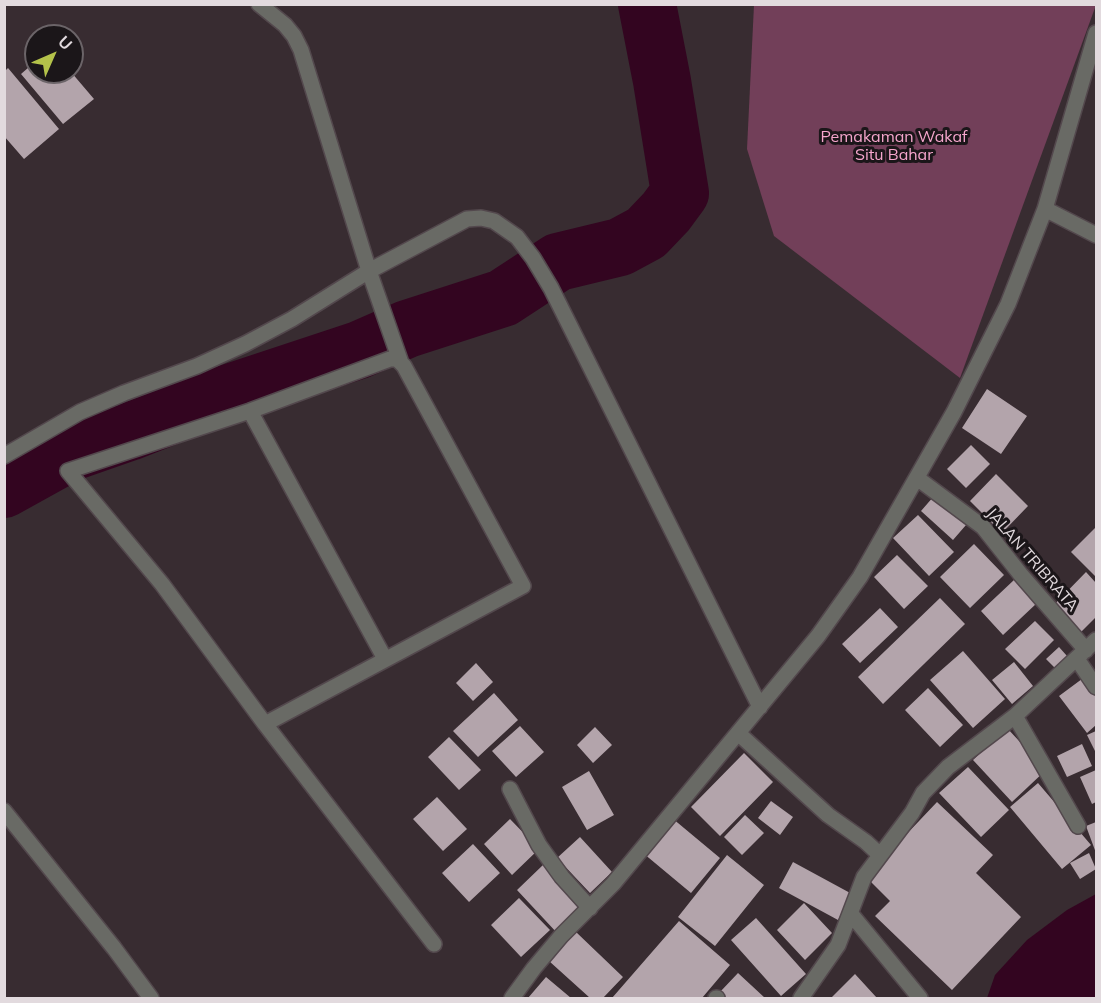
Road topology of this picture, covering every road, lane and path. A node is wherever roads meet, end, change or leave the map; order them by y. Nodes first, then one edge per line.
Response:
1 (259, 4) edge
2 (1096, 33) edge
3 (1045, 209) junction
4 (1096, 235) edge
5 (369, 272) junction
6 (400, 360) junction
7 (250, 411) junction
8 (4, 456) edge
9 (917, 478) junction
10 (1087, 650) edge
11 (384, 659) junction
12 (1096, 687) edge
13 (760, 706) junction
14 (1015, 716) junction
15 (266, 724) junction
16 (738, 733) junction
17 (510, 789) dead end
18 (4, 811) edge
19 (1078, 826) dead end
20 (880, 855) junction
21 (590, 908) junction
22 (851, 914) junction
23 (434, 944) dead end
24 (151, 999) edge
25 (512, 999) edge
26 (801, 999) edge
27 (920, 999) edge

1 - 5 street
2 - 3 street
3 - 4 street
3 - 9 street
5 - 6 street
5 - 8 street
5 - 13 street
6 - 7 street
6 - 11 street
7 - 11 street
7 - 15 street
9 - 10 street, JALAN TRIBRATA
9 - 13 street
10 - 12 street, JALAN TRIBRATA
10 - 14 street
11 - 15 street
13 - 16 street
14 - 19 street
14 - 20 street
15 - 23 street
16 - 20 street
16 - 21 street
17 - 21 street
18 - 24 street
20 - 22 street
21 - 25 street
22 - 26 street
22 - 27 street

